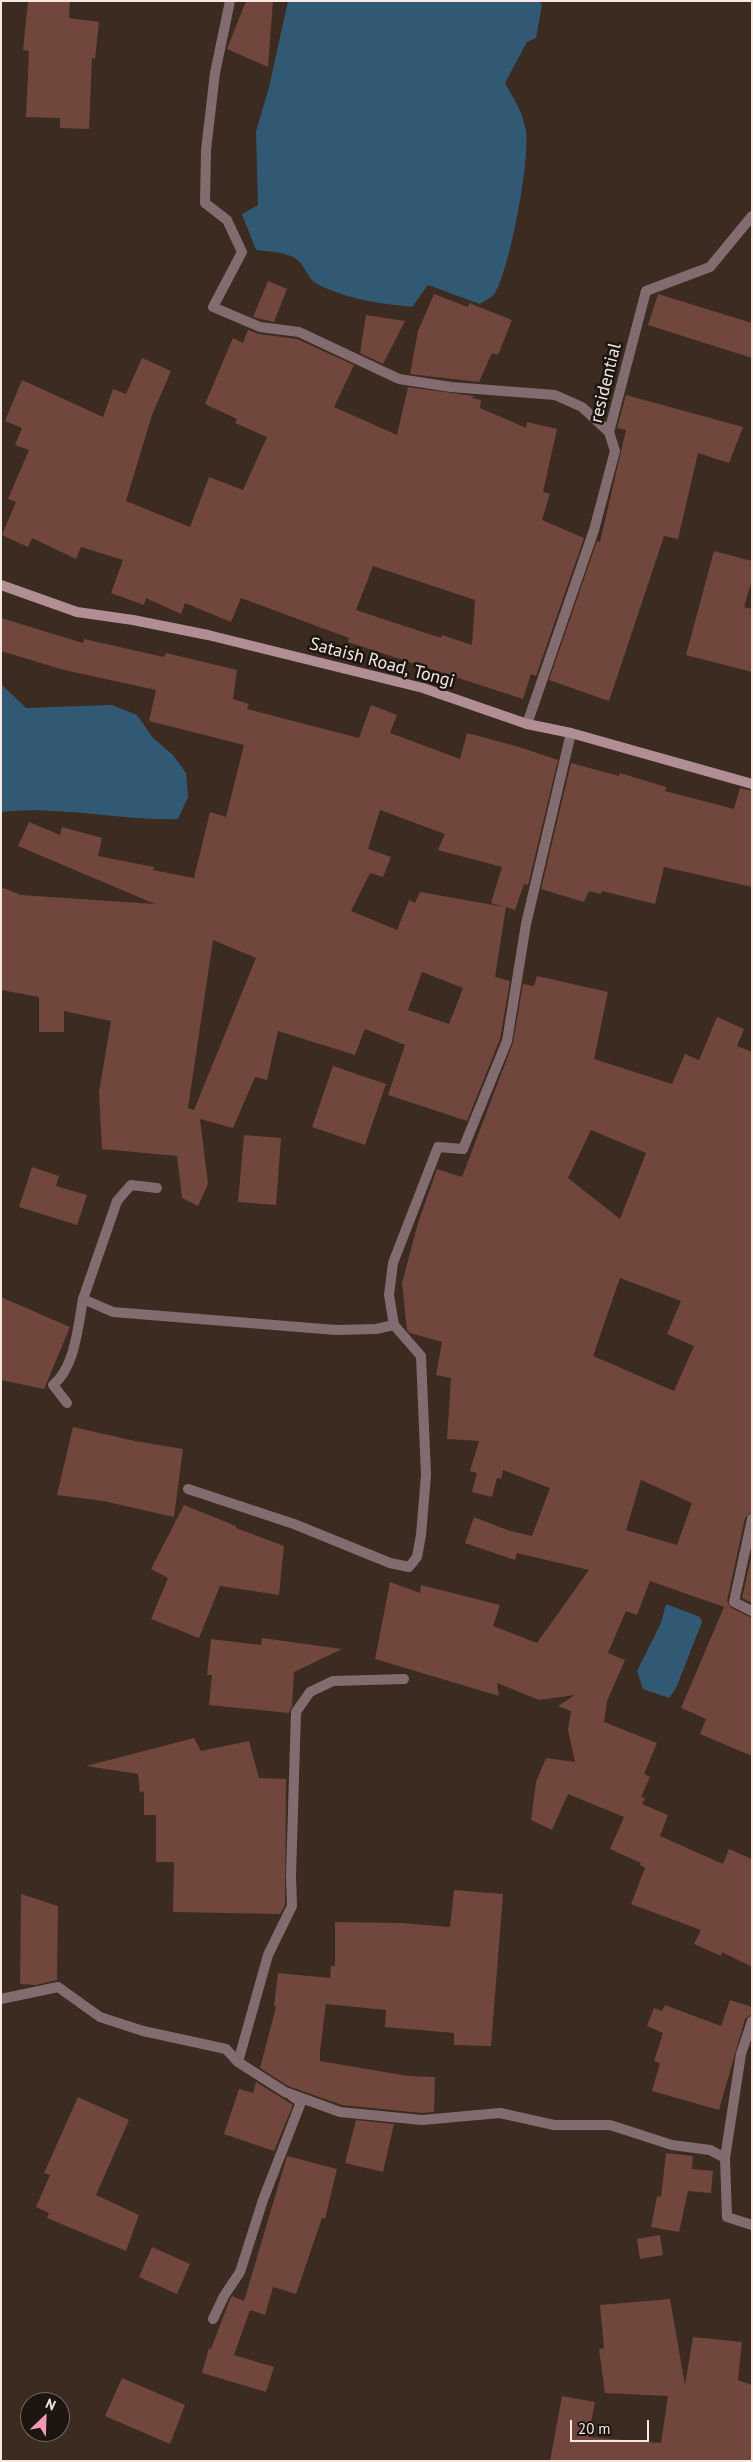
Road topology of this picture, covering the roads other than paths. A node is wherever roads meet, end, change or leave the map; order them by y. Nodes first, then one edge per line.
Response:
1 (230, 1) edge
2 (752, 216) edge
3 (609, 432) junction
4 (1, 585) edge
5 (527, 724) junction
6 (571, 733) junction
7 (752, 784) edge
8 (158, 1188) dead end
9 (83, 1299) junction
10 (394, 1325) junction
11 (66, 1403) dead end
12 (188, 1489) dead end
13 (752, 1519) edge
14 (752, 1611) edge
15 (404, 1679) dead end
16 (1, 1999) edge
17 (752, 2021) edge
18 (238, 2062) junction
19 (285, 2092) junction
20 (725, 2158) junction
21 (752, 2225) edge
22 (213, 2319) dead end

1 - 3 street
2 - 3 street, residential
3 - 5 street, residential
4 - 5 street, Sataish Road, Tongi
5 - 6 street, Sataish Road, Tongi
6 - 7 street, Sataish Road, Tongi
6 - 10 street
8 - 9 street
9 - 10 street
9 - 11 street
10 - 12 street
13 - 14 street
15 - 18 street
16 - 18 street
17 - 20 street
18 - 19 street
19 - 20 street
19 - 22 street
20 - 21 street

